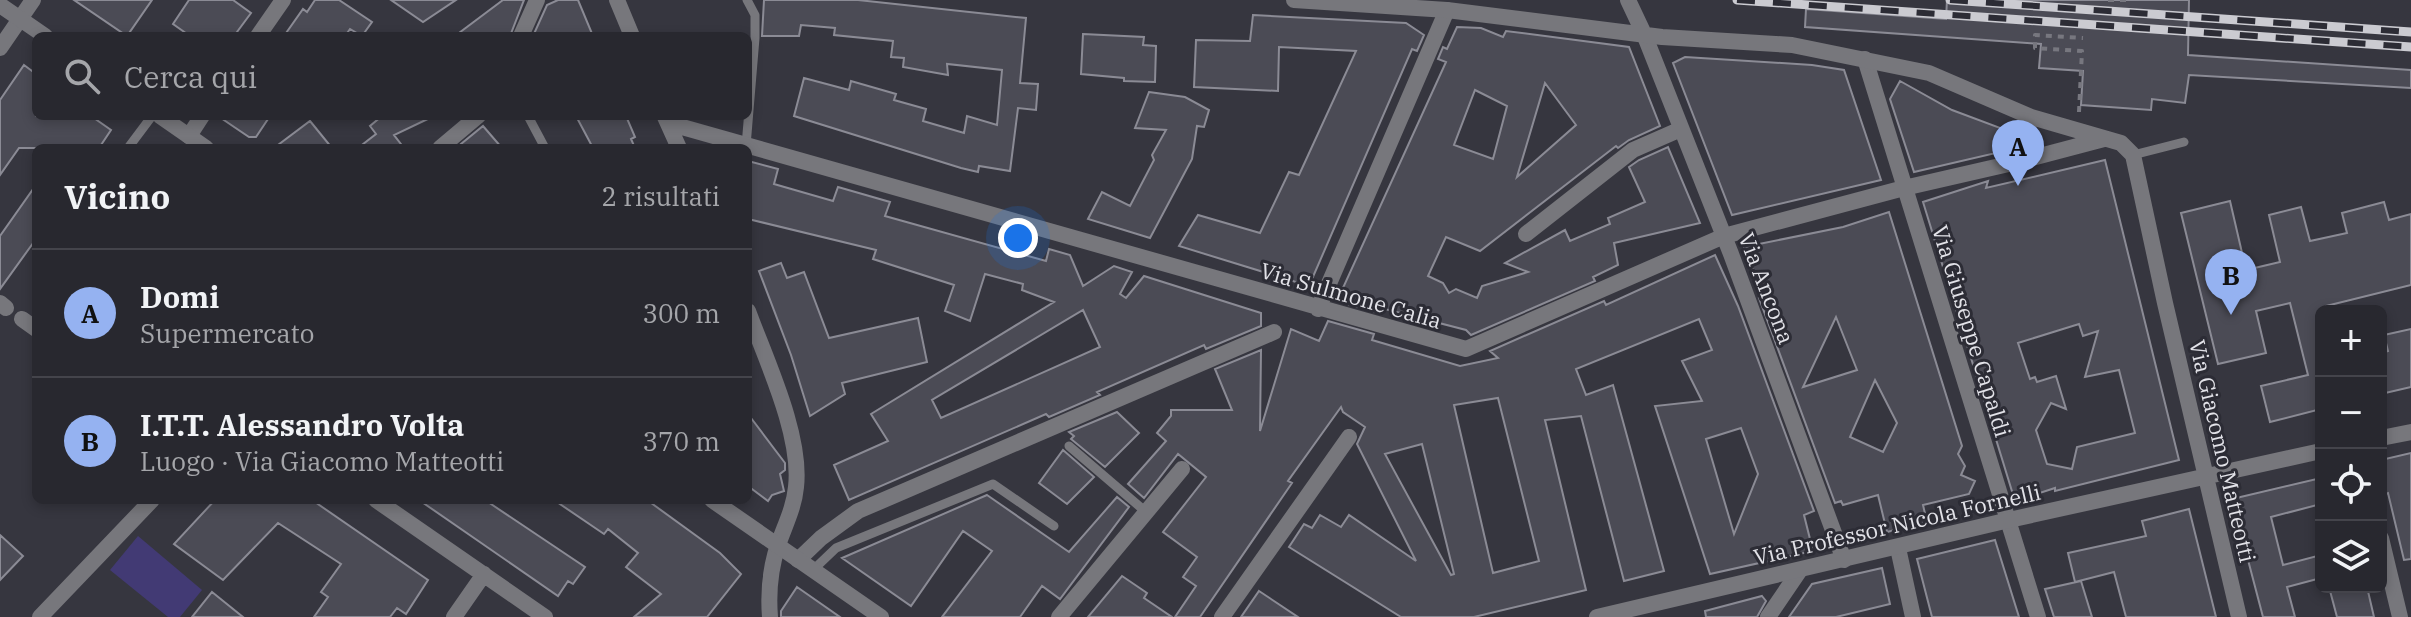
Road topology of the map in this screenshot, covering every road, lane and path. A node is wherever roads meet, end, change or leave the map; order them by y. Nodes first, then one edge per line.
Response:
1 (33, 0) edge
2 (283, 0) edge
3 (537, 0) edge
4 (617, 0) edge
5 (747, 0) edge
6 (1294, 0) edge
7 (1628, 0) edge
8 (2108, 0) edge
9 (2130, 0) edge
10 (0, 5) edge
11 (1447, 10) junction
12 (20, 19) junction
13 (39, 32) edge
14 (261, 32) edge
15 (523, 32) edge
16 (630, 32) edge
17 (1644, 34) junction
18 (2083, 38) dead end
19 (0, 48) edge
20 (1865, 59) junction
21 (752, 74) edge
22 (2031, 117) junction
23 (149, 120) edge
24 (166, 120) edge
25 (199, 120) edge
26 (473, 120) edge
27 (530, 120) edge
28 (666, 120) edge
29 (748, 120) edge
30 (1681, 129) junction
31 (2078, 131) junction
32 (189, 136) junction
33 (2108, 138) junction
34 (2184, 142) dead end
35 (131, 144) edge
36 (200, 144) edge
37 (445, 144) edge
38 (543, 144) edge
39 (677, 144) edge
40 (740, 144) edge
41 (746, 144) edge
42 (752, 148) edge
43 (2133, 155) junction
44 (2013, 163) junction
45 (1904, 188) junction
46 (1526, 234) dead end
47 (1724, 236) junction
48 (1318, 309) junction
49 (752, 322) edge
50 (1274, 332) dead end
51 (2411, 432) edge
52 (1349, 437) dead end
53 (2387, 437) edge
54 (1069, 446) dead end
55 (2315, 452) edge
56 (1182, 469) dead end
57 (2208, 475) junction
58 (148, 504) edge
59 (382, 504) edge
60 (718, 504) edge
61 (1146, 512) junction
62 (2009, 520) junction
63 (1054, 526) dead end
64 (778, 546) junction
65 (1898, 548) junction
66 (798, 560) junction
67 (1844, 560) junction
68 (2387, 563) edge
69 (813, 570) junction
70 (1800, 570) junction
71 (484, 574) junction
72 (40, 617) edge
73 (454, 617) edge
74 (545, 617) edge
75 (770, 617) edge
76 (881, 617) edge
77 (1059, 617) edge
78 (1222, 617) edge
79 (1597, 617) edge
80 (1768, 617) edge
81 (1913, 617) edge
82 (2038, 617) edge
83 (2239, 617) edge
84 (2400, 617) edge

1 - 12 street
2 - 14 street
3 - 15 street
4 - 16 street
5 - 21 lane
6 - 11 street
7 - 17 street, Via Ancona
8 - 9 path
10 - 12 street
11 - 17 street
11 - 48 street
12 - 13 street
12 - 19 street
17 - 20 street
17 - 30 street, Via Ancona
18 - 31 path
20 - 22 street
20 - 45 street, Via Giuseppe Capaldi
22 - 31 street
22 - 44 street
23 - 35 lane
24 - 32 street
25 - 32 street
26 - 37 street
27 - 38 lane
28 - 39 street
28 - 40 street, Via Sulmone Calia
29 - 41 lane
30 - 46 street
30 - 47 street, Via Ancona
31 - 33 street
32 - 36 street
33 - 43 street
33 - 44 street, Via Sulmone Calia
34 - 43 lane
42 - 48 street, Via Sulmone Calia
43 - 57 street, Via Giacomo Matteotti
44 - 45 street, Via Sulmone Calia
45 - 47 street, Via Sulmone Calia
45 - 62 street, Via Giuseppe Capaldi
47 - 48 street, Via Sulmone Calia
47 - 67 street, Via Ancona
49 - 64 street
50 - 66 street
51 - 53 street
52 - 78 street
54 - 61 lane
55 - 57 street, Via Professor Nicola Fornelli
56 - 61 street
57 - 62 street, Via Professor Nicola Fornelli
57 - 83 street, Via Giacomo Matteotti
58 - 72 street
59 - 71 street
60 - 64 street
61 - 77 street
62 - 65 street, Via Professor Nicola Fornelli
62 - 82 street, Via Giuseppe Capaldi
63 - 69 lane
64 - 66 street
64 - 75 street
65 - 67 street, Via Professor Nicola Fornelli
65 - 81 street
66 - 69 street
67 - 70 street, Via Professor Nicola Fornelli
68 - 84 street
69 - 76 street
70 - 79 street, Via Professor Nicola Fornelli
70 - 80 street
71 - 73 street
71 - 74 street

